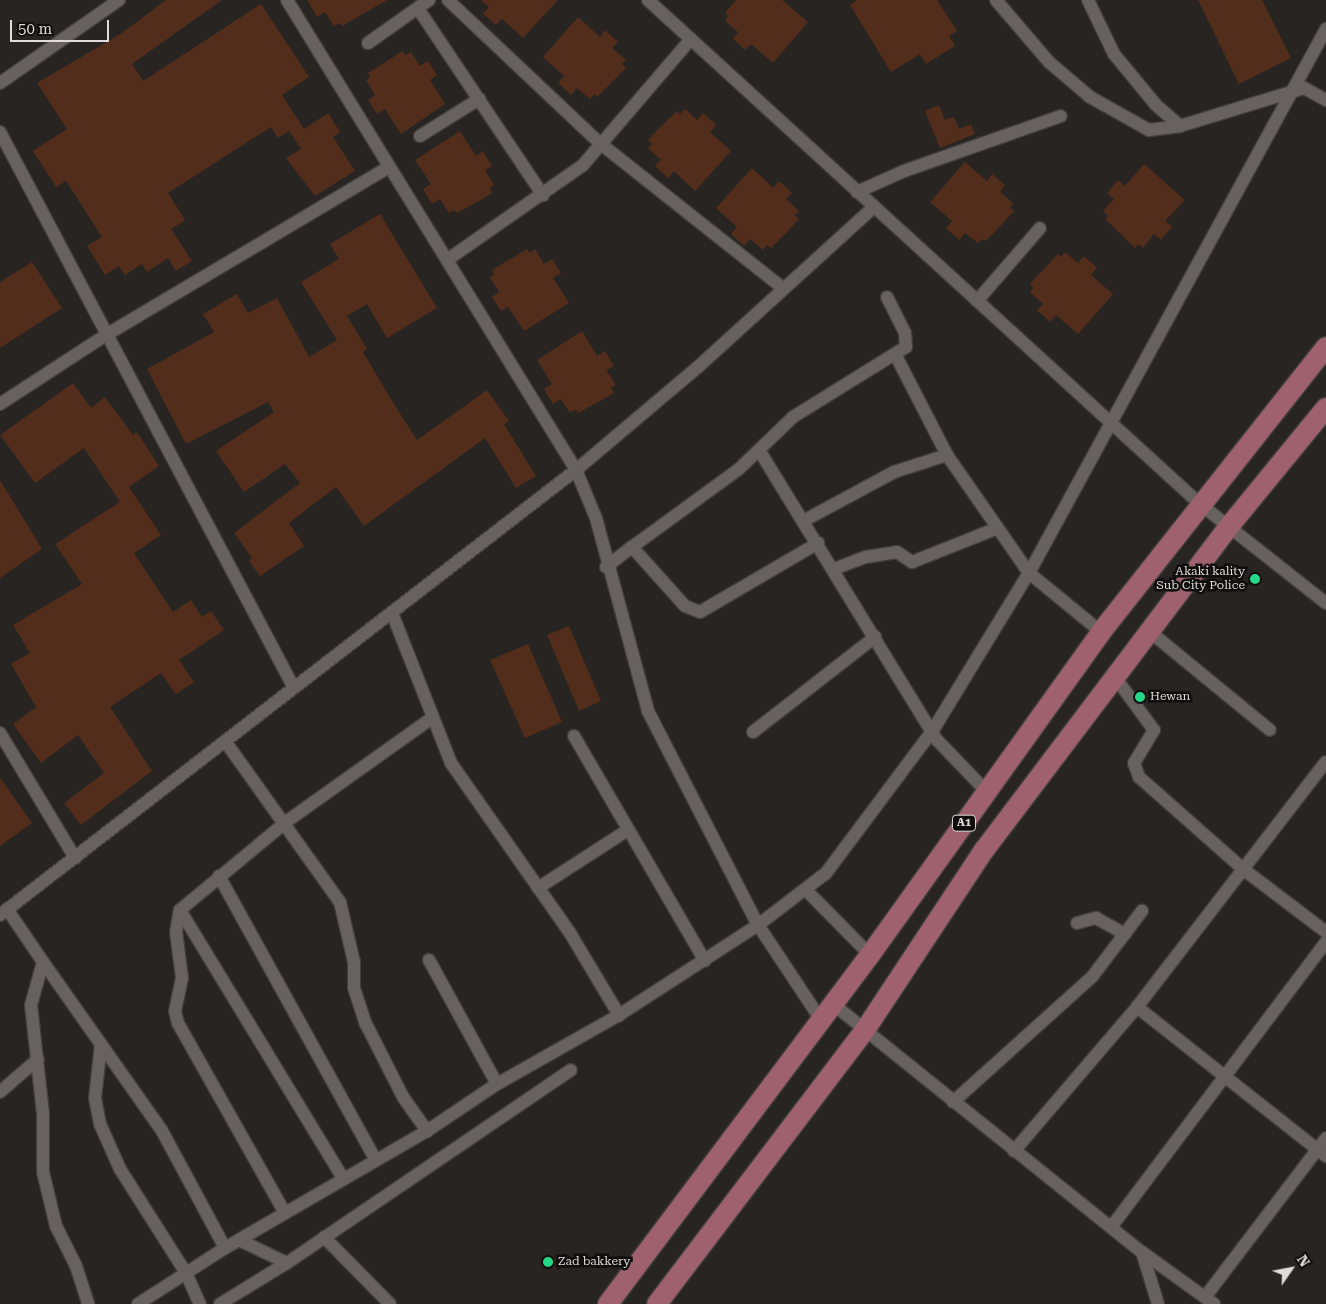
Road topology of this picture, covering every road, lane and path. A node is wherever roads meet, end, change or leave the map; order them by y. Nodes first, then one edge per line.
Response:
1 (119, 0) edge
2 (287, 0) edge
3 (430, 0) edge
4 (448, 0) edge
5 (648, 0) edge
6 (996, 0) edge
7 (1088, 0) edge
8 (419, 10) junction
9 (1326, 29) edge
10 (691, 39) junction
11 (368, 44) dead end
12 (0, 83) edge
13 (1291, 92) junction
14 (479, 99) junction
15 (1326, 100) edge
16 (1061, 116) dead end
17 (1180, 126) junction
18 (0, 132) edge
19 (420, 136) dead end
20 (600, 144) junction
21 (390, 167) junction
22 (857, 192) junction
23 (543, 195) junction
24 (874, 207) junction
25 (1040, 228) dead end
26 (447, 260) junction
27 (783, 288) junction
28 (887, 297) dead end
29 (977, 301) junction
30 (106, 335) junction
31 (1326, 347) edge
32 (896, 356) junction
33 (0, 404) edge
34 (1326, 408) edge
35 (1114, 423) junction
36 (759, 450) junction
37 (947, 454) junction
38 (576, 470) junction
39 (1200, 504) junction
40 (805, 520) junction
41 (1231, 524) junction
42 (998, 528) junction
43 (818, 543) junction
44 (632, 547) junction
45 (606, 567) junction
46 (834, 569) junction
47 (1029, 573) junction
48 (1326, 603) edge
49 (392, 612) junction
50 (1149, 631) junction
51 (1102, 632) junction
52 (876, 637) junction
53 (1116, 677) junction
54 (293, 686) junction
55 (432, 718) junction
56 (933, 730) junction
57 (1270, 730) dead end
58 (753, 732) dead end
59 (0, 733) edge
60 (574, 736) dead end
61 (225, 741) junction
62 (1326, 762) edge
63 (986, 791) junction
64 (286, 822) junction
65 (626, 831) junction
66 (75, 858) junction
67 (1243, 869) junction
68 (219, 876) junction
69 (538, 888) junction
70 (806, 890) junction
71 (180, 910) junction
72 (1142, 911) dead end
73 (4, 912) edge
74 (1077, 922) dead end
75 (758, 925) junction
76 (1326, 932) edge
77 (1125, 934) junction
78 (1326, 942) edge
79 (870, 955) junction
80 (429, 960) dead end
81 (705, 961) junction
82 (43, 962) junction
83 (1137, 1007) junction
84 (827, 1012) junction
85 (619, 1015) junction
86 (865, 1030) junction
87 (101, 1044) junction
88 (38, 1059) junction
89 (571, 1070) dead end
90 (1224, 1076) junction
91 (497, 1084) junction
92 (0, 1092) edge
93 (953, 1102) junction
94 (427, 1131) junction
95 (1326, 1138) edge
96 (1014, 1151) junction
97 (1322, 1153) edge
98 (375, 1159) junction
99 (343, 1178) junction
100 (285, 1213) junction
101 (1112, 1226) junction
102 (324, 1237) junction
103 (239, 1240) junction
104 (225, 1248) junction
105 (1142, 1252) junction
106 (287, 1263) junction
107 (186, 1273) junction
108 (1210, 1301) edge
109 (88, 1304) edge
110 (138, 1304) edge
111 (200, 1304) edge
112 (220, 1304) edge
113 (390, 1304) edge
114 (608, 1304) edge
115 (657, 1304) edge
116 (1158, 1304) edge

1 - 12 street
2 - 21 street
3 - 8 street
4 - 20 street
5 - 10 street
6 - 17 street
7 - 17 street
8 - 11 street
8 - 14 street
9 - 13 street
10 - 20 street
10 - 22 street
13 - 15 street
13 - 17 street
13 - 35 street
14 - 19 street
14 - 23 street
16 - 22 street
18 - 30 street
20 - 23 street
20 - 27 street
21 - 26 street
21 - 30 street
22 - 24 street
23 - 26 street
24 - 27 street
24 - 29 street
25 - 29 street
26 - 38 street
27 - 38 street
28 - 32 street
29 - 35 street
30 - 33 street
30 - 54 street
31 - 39 main road, A1
32 - 36 street
32 - 37 street
34 - 41 main road, A1
35 - 39 street
35 - 47 street
36 - 40 street
36 - 44 street
37 - 40 street
37 - 42 street
38 - 45 street
38 - 49 street
39 - 41 street
39 - 51 main road, A1
40 - 43 street
41 - 48 street
41 - 50 main road, A1
42 - 46 street
42 - 47 street
43 - 44 street
43 - 46 street
44 - 45 street
45 - 75 street
46 - 52 street
47 - 51 street
47 - 56 street
49 - 54 street
49 - 55 street
50 - 53 main road, A1
50 - 57 street
51 - 63 main road, A1
52 - 56 street
52 - 58 street
53 - 67 street
53 - 86 main road, A1
54 - 61 street
55 - 64 street
55 - 69 street
56 - 63 street
56 - 70 street
59 - 66 street
60 - 65 street
61 - 64 street
61 - 66 street
62 - 67 street
63 - 79 main road, A1
64 - 68 street
64 - 94 street
65 - 69 street
65 - 81 street
66 - 73 street
67 - 76 street
67 - 83 street
68 - 71 street
68 - 98 street
69 - 85 street
70 - 75 street
70 - 79 street
71 - 99 street
71 - 100 street
72 - 77 street
73 - 82 street
74 - 77 street
75 - 81 street
75 - 84 street
77 - 93 street
78 - 90 street
79 - 84 main road, A1
80 - 91 street
81 - 85 street
82 - 87 street
82 - 88 street
83 - 90 street
83 - 96 street
84 - 86 street
84 - 114 main road, A1
85 - 91 street
86 - 93 street
86 - 115 main road, A1
87 - 104 street
87 - 107 street
88 - 92 street
88 - 109 street
89 - 102 street
90 - 97 street
90 - 101 street
91 - 94 street
93 - 96 street
94 - 98 street
95 - 97 street
96 - 101 street
97 - 108 street
98 - 99 street
99 - 100 street
100 - 103 street
101 - 105 street
102 - 106 street
102 - 113 street
103 - 104 street
103 - 106 street
104 - 107 street
105 - 108 street
105 - 116 street
106 - 112 street
107 - 110 street
107 - 111 street

